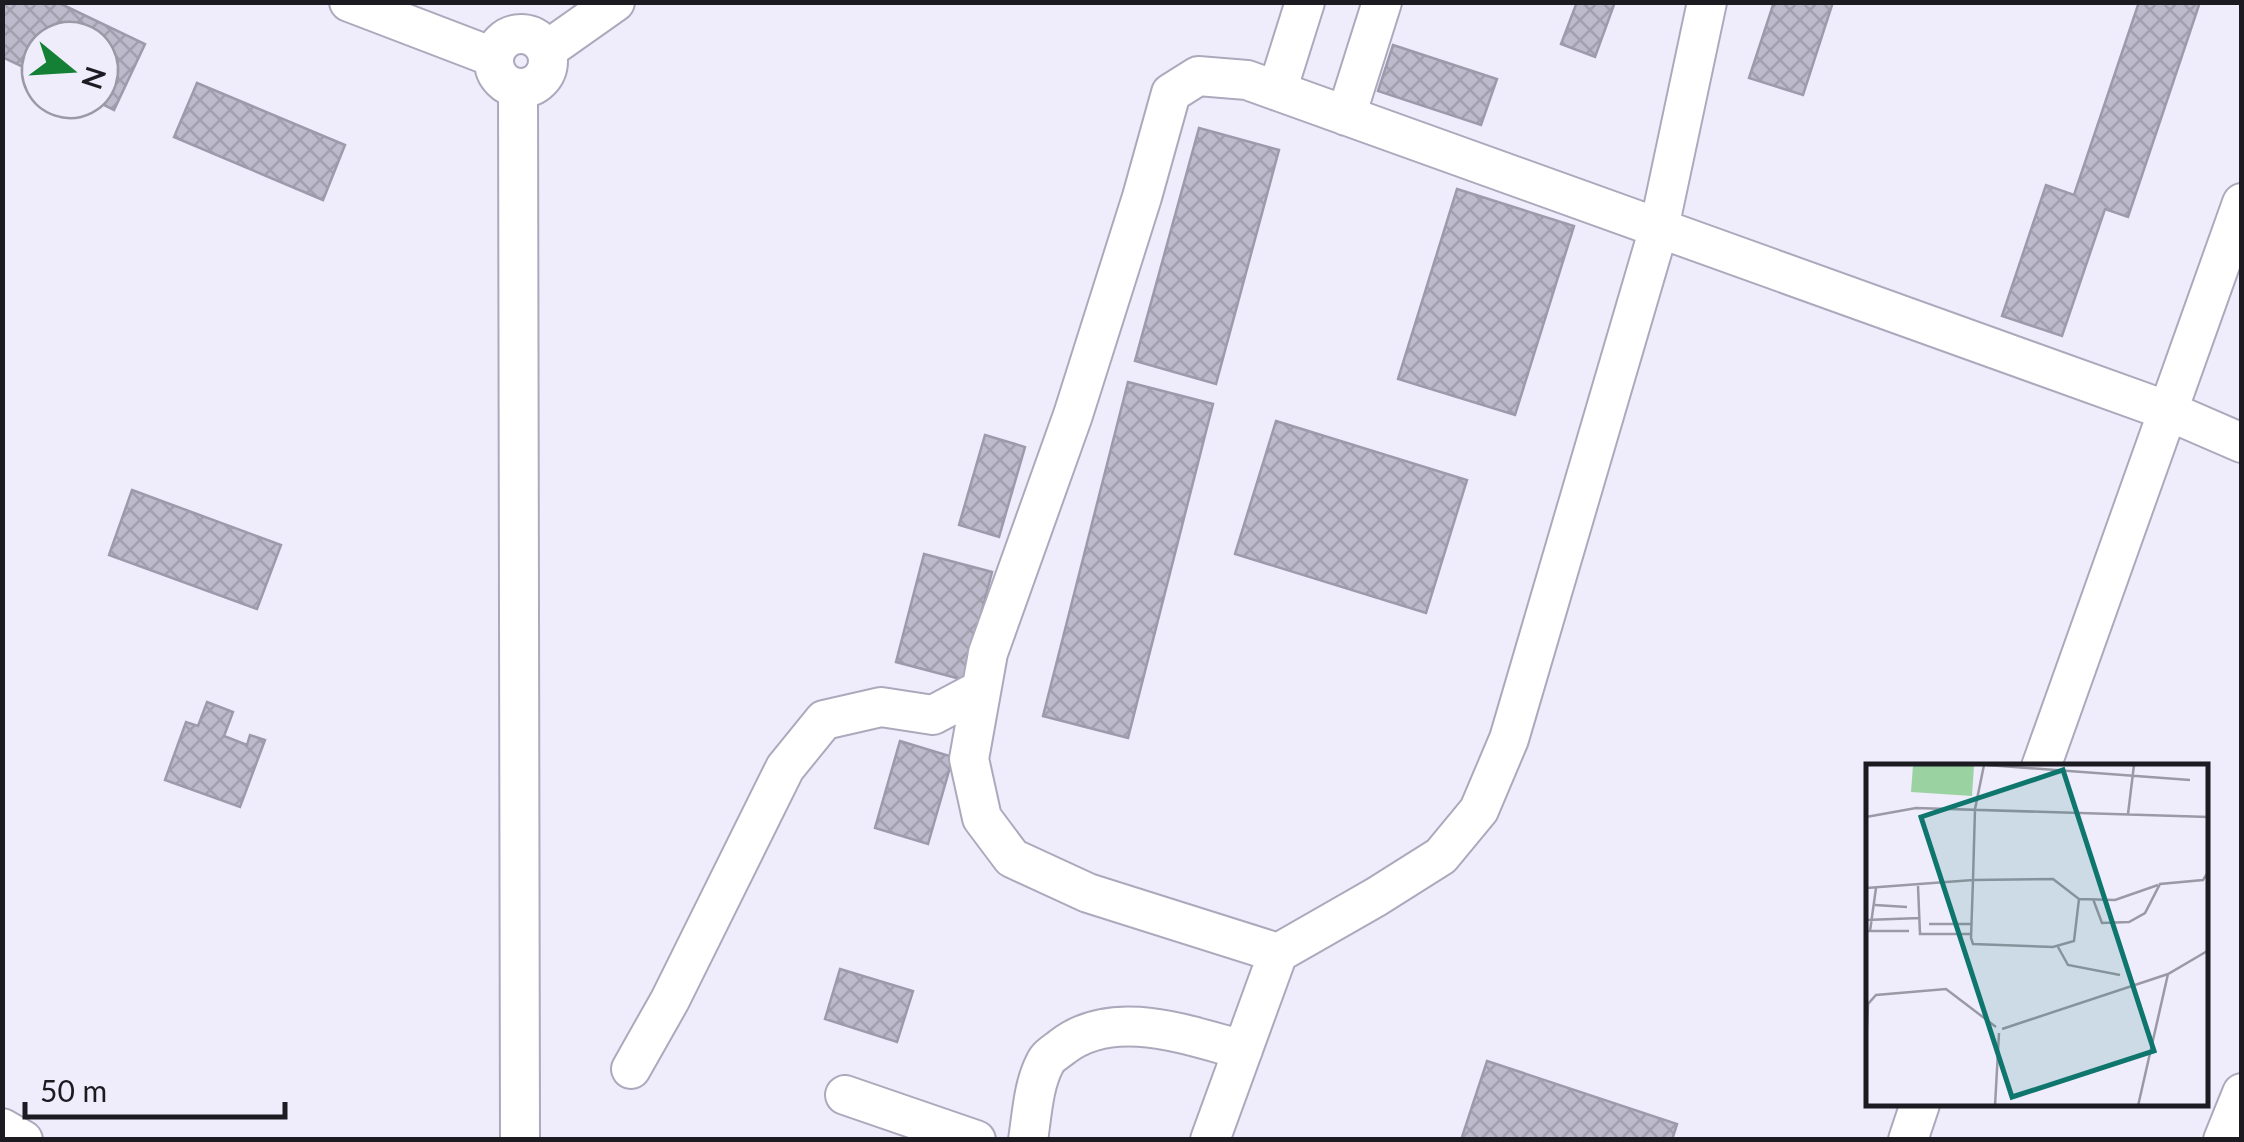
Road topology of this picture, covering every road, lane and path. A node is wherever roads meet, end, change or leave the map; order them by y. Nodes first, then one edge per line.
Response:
1 (349, 2) edge
2 (615, 2) edge
3 (1305, 2) edge
4 (1382, 2) edge
5 (1707, 2) edge
6 (546, 50) junction
7 (493, 58) junction
8 (518, 88) junction
9 (1277, 91) junction
10 (1346, 116) junction
11 (2242, 203) edge
12 (1659, 228) junction
13 (2168, 411) junction
14 (2242, 443) edge
15 (980, 690) junction
16 (2042, 764) edge
17 (1278, 954) junction
18 (1243, 1050) junction
19 (631, 1069) dead end
20 (2242, 1093) edge
21 (845, 1095) dead end
22 (1919, 1107) edge
23 (2, 1128) edge
24 (23, 1140) edge
25 (520, 1140) edge
26 (976, 1140) edge
27 (1028, 1140) edge
28 (1210, 1140) edge
29 (1908, 1140) edge
30 (2223, 1140) edge

1 - 7 lane
2 - 6 lane
3 - 9 lane
4 - 10 lane
5 - 12 lane
6 - 7 lane
6 - 8 lane
7 - 8 lane
8 - 25 lane
9 - 10 lane
9 - 15 lane
10 - 12 lane
11 - 13 lane
12 - 13 lane
12 - 17 lane
13 - 14 lane
13 - 16 lane
15 - 17 lane
15 - 19 lane
17 - 18 lane
18 - 27 lane
18 - 28 lane
20 - 30 lane
21 - 26 lane
22 - 29 lane
23 - 24 lane

